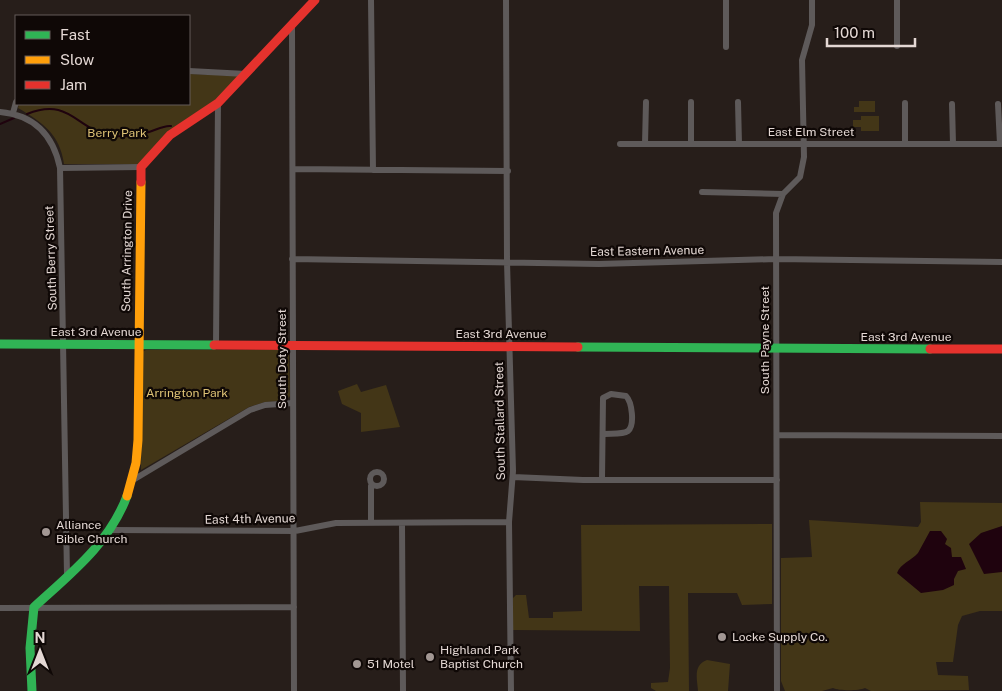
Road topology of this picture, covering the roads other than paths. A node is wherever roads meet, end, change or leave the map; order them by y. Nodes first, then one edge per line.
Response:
1 (315, 0) edge
2 (371, 0) edge
3 (506, 0) edge
4 (726, 0) edge
5 (812, 0) edge
6 (897, 0) edge
7 (292, 28) junction
8 (897, 46) dead end
9 (726, 48) dead end
10 (190, 72) edge
11 (246, 74) junction
12 (646, 102) dead end
13 (691, 102) dead end
14 (738, 102) dead end
15 (218, 103) junction
16 (905, 103) dead end
17 (952, 104) dead end
18 (998, 104) dead end
19 (15, 105) edge
20 (0, 112) edge
21 (13, 113) junction
22 (803, 143) junction
23 (620, 144) dead end
24 (645, 144) junction
25 (691, 144) junction
26 (739, 144) junction
27 (905, 144) junction
28 (953, 144) junction
29 (1001, 144) edge
30 (141, 167) junction
31 (60, 168) junction
32 (293, 169) junction
33 (373, 170) junction
34 (508, 170) junction
35 (702, 192) dead end
36 (783, 194) junction
37 (292, 259) junction
38 (776, 259) junction
39 (507, 262) junction
40 (1002, 262) edge
41 (0, 344) edge
42 (65, 344) junction
43 (138, 345) junction
44 (216, 345) junction
45 (292, 346) junction
46 (511, 346) junction
47 (776, 349) junction
48 (1002, 349) edge
49 (293, 403) junction
50 (603, 434) junction
51 (778, 434) junction
52 (1002, 436) edge
53 (513, 477) junction
54 (602, 479) junction
55 (133, 480) junction
56 (777, 480) junction
57 (371, 486) dead end
58 (509, 522) junction
59 (371, 523) junction
60 (402, 523) junction
61 (111, 530) junction
62 (295, 531) junction
63 (67, 575) junction
64 (34, 607) junction
65 (0, 608) edge
66 (294, 608) junction
67 (32, 691) edge
68 (294, 691) edge
69 (403, 691) edge
70 (511, 691) edge
71 (778, 691) edge

1 - 7 street
2 - 33 street
3 - 34 street, South Stallard Street
4 - 9 street
5 - 22 street, South Payne Street
6 - 8 street
7 - 11 street
7 - 32 street, South Doty Street
10 - 11 street
11 - 15 street
12 - 24 street
13 - 25 street
14 - 26 street
15 - 30 street
15 - 44 street
16 - 27 street
17 - 28 street
18 - 29 street
19 - 21 street
20 - 21 street, South Berry Street
21 - 31 street, South Berry Street
22 - 26 street, East Elm Street
22 - 27 street, East Elm Street
22 - 36 street, South Payne Street
23 - 24 street, East Elm Street
24 - 25 street, East Elm Street
25 - 26 street, East Elm Street
27 - 28 street, East Elm Street
28 - 29 street, East Elm Street
30 - 31 street
30 - 43 street, South Arrington Drive
31 - 42 street, South Berry Street
32 - 33 street
32 - 37 street, South Doty Street
33 - 34 street
34 - 39 street, South Stallard Street
35 - 36 street
36 - 38 street, South Payne Street
37 - 39 street, East Eastern Avenue
37 - 45 street, South Doty Street
38 - 39 street, East Eastern Avenue
38 - 40 street, East Eastern Avenue
38 - 47 street, South Payne Street
39 - 46 street, South Stallard Street
41 - 42 street, East 3rd Avenue
42 - 43 street, East 3rd Avenue
42 - 63 street, South Berry Street
43 - 44 street, East 3rd Avenue
43 - 55 street, South Arrington Drive
44 - 45 street, East 3rd Avenue
45 - 46 street, East 3rd Avenue
45 - 49 street, South Doty Street
46 - 47 street, East 3rd Avenue
46 - 53 street, South Stallard Street
47 - 48 street, East 3rd Avenue
47 - 51 street, South Payne Street
49 - 55 street
49 - 62 street, South Doty Street
50 - 50 street
50 - 54 street
51 - 52 street
51 - 56 street, South Payne Street
53 - 54 street
53 - 58 street, South Stallard Street
54 - 56 street
55 - 61 street, South Arrington Drive
56 - 71 street, South Payne Street
57 - 59 street
58 - 60 street, East 4th Avenue
58 - 70 street, South Stallard Street
59 - 60 street, East 4th Avenue
59 - 62 street, East 4th Avenue
60 - 69 street
61 - 62 street, East 4th Avenue
61 - 63 street, South Arrington Drive
62 - 66 street, South Doty Street
63 - 64 street, South Arrington Drive
64 - 65 street
64 - 66 street
64 - 67 street
66 - 68 street, South Doty Street

